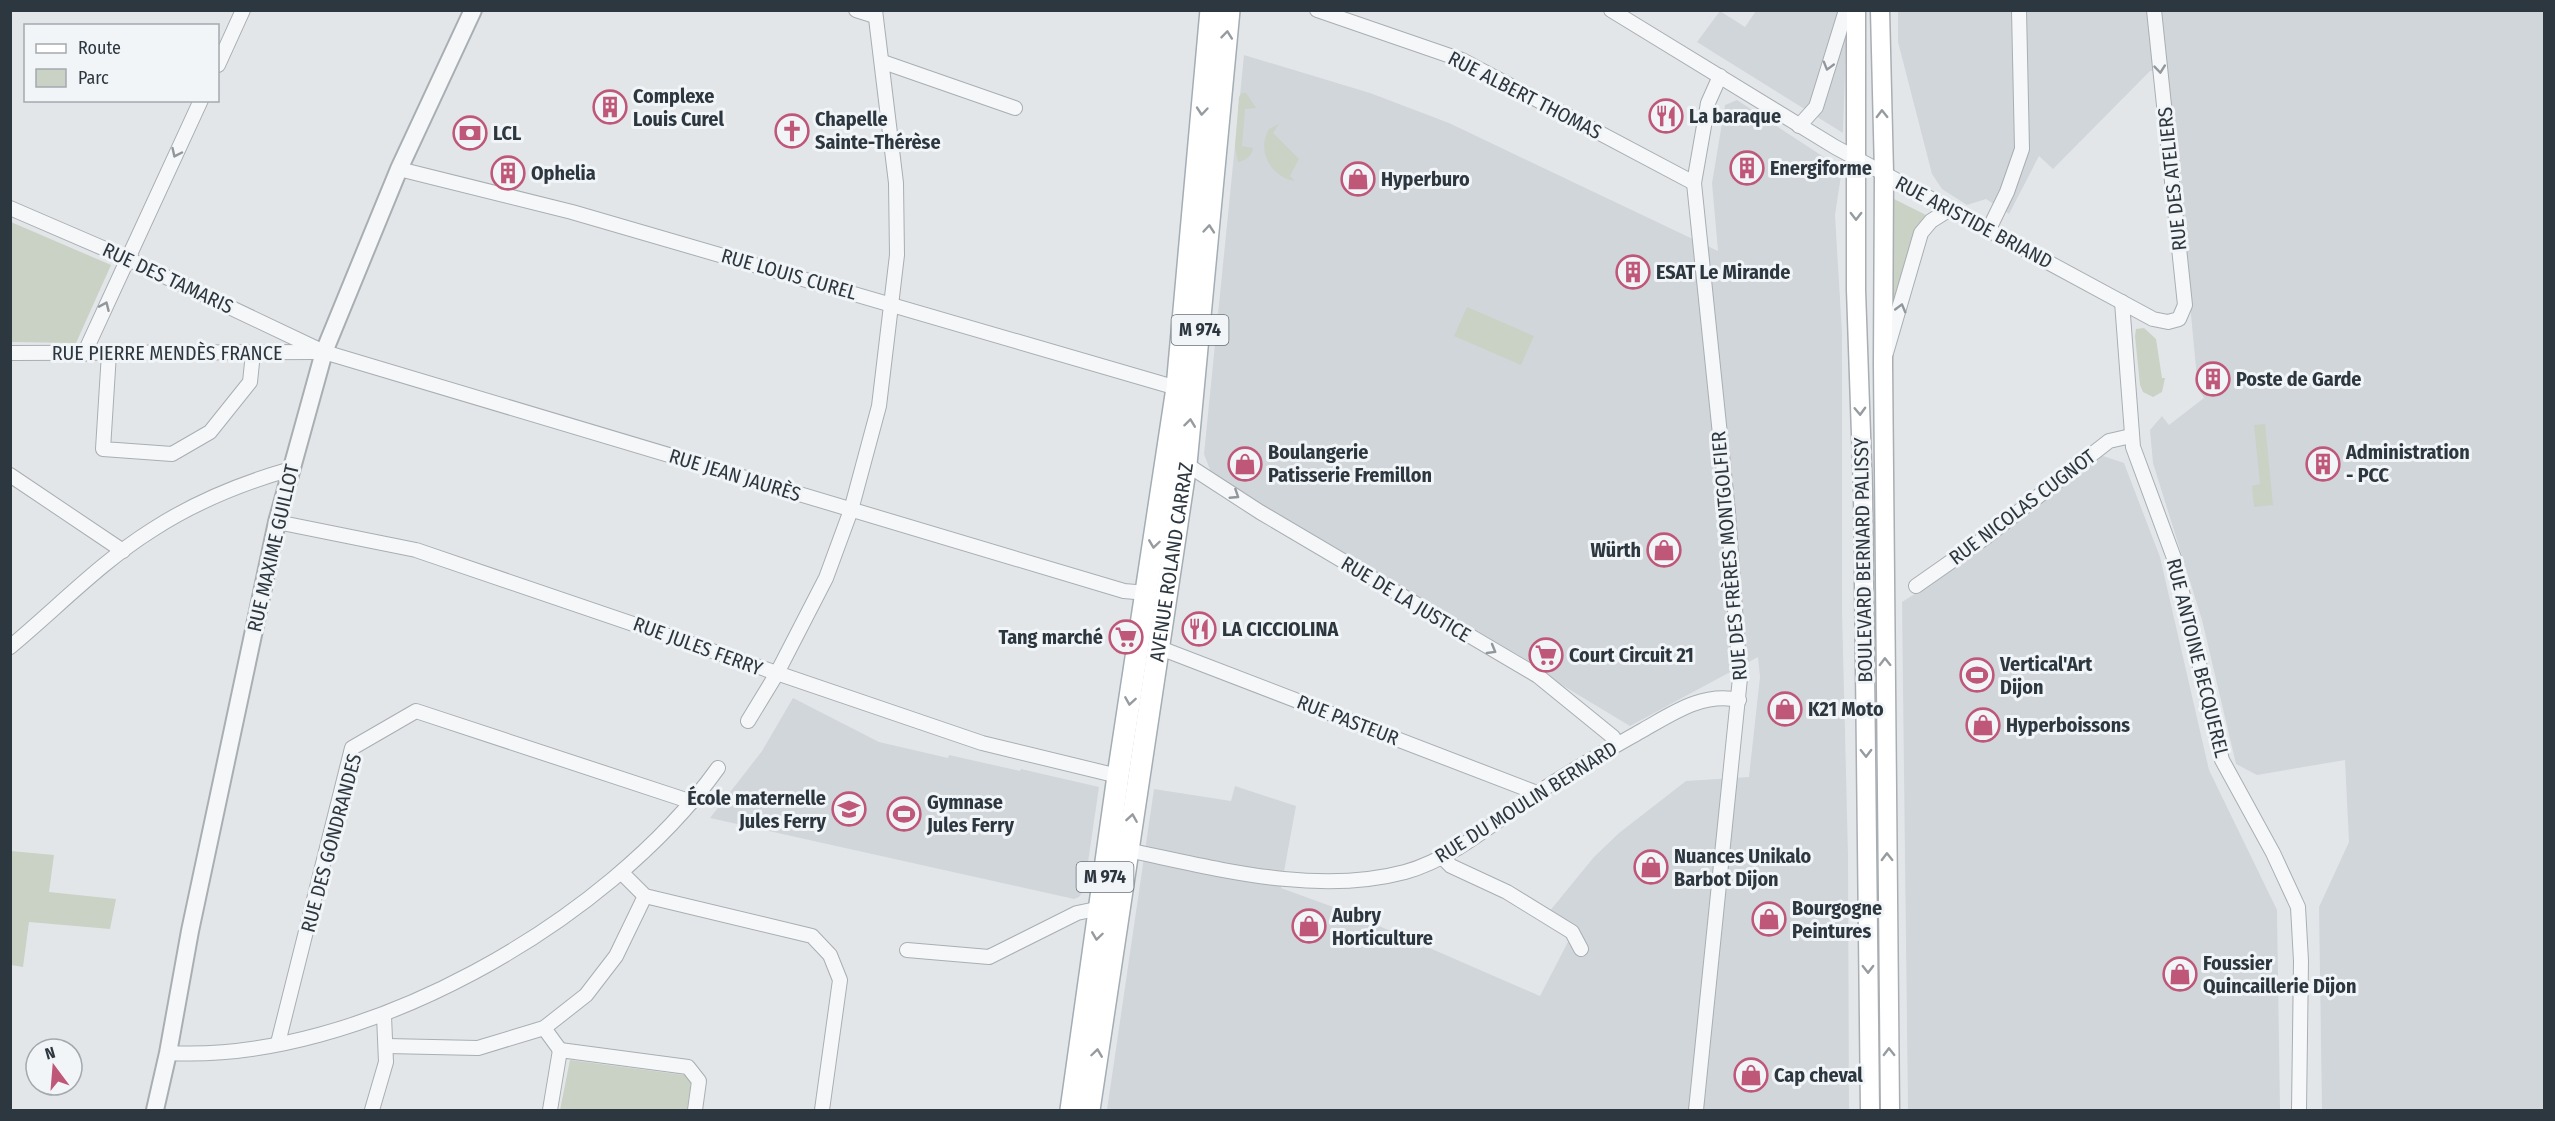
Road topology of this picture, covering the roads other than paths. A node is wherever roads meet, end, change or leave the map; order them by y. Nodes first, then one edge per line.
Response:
1 (243, 10) edge
2 (473, 10) edge
3 (856, 10) edge
4 (1211, 10) edge
5 (1229, 10) edge
6 (1317, 10) edge
7 (1611, 10) edge
8 (1846, 10) edge
9 (1856, 10) edge
10 (1880, 10) edge
11 (2019, 10) edge
12 (2154, 10) edge
13 (875, 14) edge
14 (883, 62) junction
15 (219, 63) edge
16 (1720, 76) junction
17 (200, 102) edge
18 (1015, 108) dead end
19 (1799, 126) junction
20 (1856, 158) junction
21 (399, 170) junction
22 (1884, 173) junction
23 (1694, 183) junction
24 (10, 208) edge
25 (1950, 208) junction
26 (1989, 229) junction
27 (126, 258) junction
28 (2122, 302) junction
29 (893, 304) junction
30 (2153, 319) joint
31 (324, 352) junction
32 (109, 353) junction
33 (253, 353) junction
34 (10, 354) edge
35 (84, 354) junction
36 (1882, 364) junction
37 (1177, 388) junction
38 (2131, 435) junction
39 (1186, 464) junction
40 (291, 469) junction
41 (10, 475) edge
42 (851, 510) junction
43 (277, 522) junction
44 (123, 551) junction
45 (1916, 586) dead end
46 (1146, 593) junction
47 (10, 647) edge
48 (1160, 648) junction
49 (776, 675) junction
50 (1739, 700) junction
51 (748, 721) dead end
52 (1617, 744) junction
53 (718, 768) dead end
54 (1118, 776) junction
55 (1537, 793) junction
56 (692, 802) junction
57 (1126, 850) junction
58 (1442, 857) junction
59 (622, 873) junction
60 (645, 896) junction
61 (1101, 908) junction
62 (1581, 949) dead end
63 (907, 950) dead end
64 (384, 1016) junction
65 (544, 1028) junction
66 (278, 1043) junction
67 (387, 1046) junction
68 (560, 1050) junction
69 (168, 1053) junction
70 (154, 1110) edge
71 (372, 1110) edge
72 (550, 1110) edge
73 (695, 1110) edge
74 (822, 1110) edge
75 (1071, 1110) edge
76 (1089, 1110) edge
77 (1695, 1110) edge
78 (1870, 1110) edge
79 (1890, 1110) edge
80 (2299, 1110) edge

1 - 15 street
2 - 21 street, RUE MAXIME GUILLOT
3 - 13 street
4 -> 37 main road, AVENUE ROLAND CARRAZ / M 974
39 -> 5 main road, AVENUE ROLAND CARRAZ / M 974
6 - 23 street, RUE ALBERT THOMAS
7 - 16 street, RUE ARISTIDE BRIAND
8 -> 19 street
9 - 20 main road, BOULEVARD BERNARD PALISSY
22 -> 10 main road, BOULEVARD BERNARD PALISSY
11 - 26 street
12 -> 30 street, RUE DES ATELIERS
13 - 14 street
14 - 18 street
14 - 29 street
16 - 19 street, RUE ARISTIDE BRIAND
16 - 23 street, RUE DES FRÈRES MONTGOLFIER
17 -> 27 street
19 - 20 street, RUE ARISTIDE BRIAND
20 - 22 street, RUE ARISTIDE BRIAND
20 -> 78 main road, BOULEVARD BERNARD PALISSY
21 - 29 street, RUE LOUIS CUREL
21 - 31 street, RUE MAXIME GUILLOT
22 - 25 street, RUE ARISTIDE BRIAND
22 - 36 main road, BOULEVARD BERNARD PALISSY
23 - 50 street, RUE DES FRÈRES MONTGOLFIER
24 - 27 street, RUE DES TAMARIS
25 - 26 street, RUE ARISTIDE BRIAND
36 -> 25 street, BOULEVARD BERNARD PALISSY
26 - 28 street, RUE ARISTIDE BRIAND
27 - 31 street, RUE DES TAMARIS
35 -> 27 street
28 - 30 street, RUE ARISTIDE BRIAND
28 - 38 street, RUE ANTOINE BECQUEREL
29 - 37 street, RUE LOUIS CUREL
29 - 42 street
31 - 33 street, RUE PIERRE MENDÈS FRANCE
31 - 40 street, RUE MAXIME GUILLOT
31 - 42 street, RUE JEAN JAURÈS
32 - 33 street, RUE PIERRE MENDÈS FRANCE
32 - 33 street
32 - 35 street, RUE PIERRE MENDÈS FRANCE
34 - 35 street, RUE PIERRE MENDÈS FRANCE
79 -> 36 main road, BOULEVARD BERNARD PALISSY
37 -> 46 main road, AVENUE ROLAND CARRAZ / M 974
38 - 45 street, RUE NICOLAS CUGNOT
38 - 80 street, RUE ANTOINE BECQUEREL
39 - 48 main road, AVENUE ROLAND CARRAZ / M 974
39 -> 52 street, RUE DE LA JUSTICE
40 - 43 street, RUE MAXIME GUILLOT
40 - 44 street
41 - 44 street
42 - 46 street, RUE JEAN JAURÈS
42 - 49 street
43 - 49 street, RUE JULES FERRY
43 - 69 street, RUE MAXIME GUILLOT
44 - 47 street
46 - 48 main road
46 -> 54 main road, AVENUE ROLAND CARRAZ / M 974
48 - 55 street, RUE PASTEUR
57 -> 48 main road, AVENUE ROLAND CARRAZ / M 974
49 - 51 street
49 - 54 street, RUE JULES FERRY
50 - 52 street, RUE DU MOULIN BERNARD
50 - 77 street, RUE DES FRÈRES MONTGOLFIER
52 - 55 street, RUE DU MOULIN BERNARD
53 - 56 street
54 - 61 main road, AVENUE ROLAND CARRAZ / M 974
55 - 58 street, RUE DU MOULIN BERNARD
56 - 59 street
56 - 66 street, RUE DES GONDRANDES
57 - 58 street, RUE DU MOULIN BERNARD
76 -> 57 main road, AVENUE ROLAND CARRAZ / M 974
58 - 62 street
59 - 60 street
59 - 64 street
60 - 65 street
60 - 74 street
61 - 63 street
61 -> 75 main road, AVENUE ROLAND CARRAZ / M 974
64 - 66 street
64 - 67 street
65 - 67 street
65 - 68 street
66 - 69 street
67 - 71 street
68 - 72 street
68 - 73 street
69 - 70 street, RUE MAXIME GUILLOT

